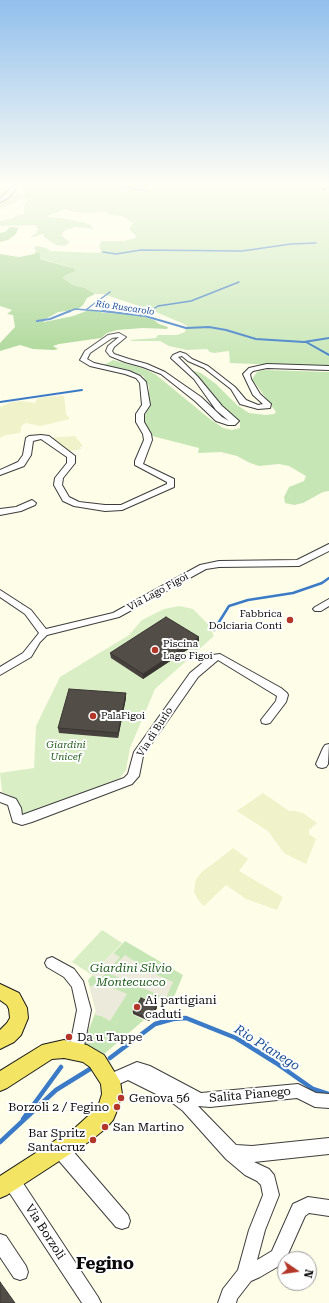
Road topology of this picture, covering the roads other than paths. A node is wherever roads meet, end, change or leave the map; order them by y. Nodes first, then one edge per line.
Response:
1 (329, 368) edge
2 (0, 473) edge
3 (32, 503) dead end
4 (0, 512) edge
5 (329, 547) edge
6 (0, 593) edge
7 (329, 602) edge
8 (318, 609) dead end
9 (44, 634) junction
10 (0, 672) edge
11 (266, 720) dead end
12 (0, 796) edge
13 (52, 963) dead end
14 (0, 992) edge
15 (0, 1040) edge
16 (76, 1051) junction
17 (128, 1072) junction
18 (110, 1081) junction
19 (0, 1082) edge
20 (329, 1101) edge
21 (329, 1146) edge
22 (60, 1149) junction
23 (232, 1153) junction
24 (6, 1184) edge
25 (329, 1208) edge
26 (122, 1222) dead end
27 (0, 1242) edge
28 (20, 1272) dead end
29 (245, 1274) junction
30 (92, 1303) edge
31 (227, 1303) edge

1 - 2 street
3 - 4 street
5 - 9 street, Via Lago Figoi
6 - 9 street
7 - 8 street
9 - 10 street
11 - 12 street, Via di Burlo
13 - 16 street
14 - 15 main road
16 - 18 main road
16 - 19 main road
17 - 18 street
17 - 20 street, Salita Pianego
17 - 23 street
18 - 22 main road, Via Borzoli
21 - 23 street
22 - 24 main road, Via Borzoli
22 - 26 street
23 - 29 street
24 - 30 street, Via Borzoli
25 - 29 street
27 - 28 street
29 - 31 street

